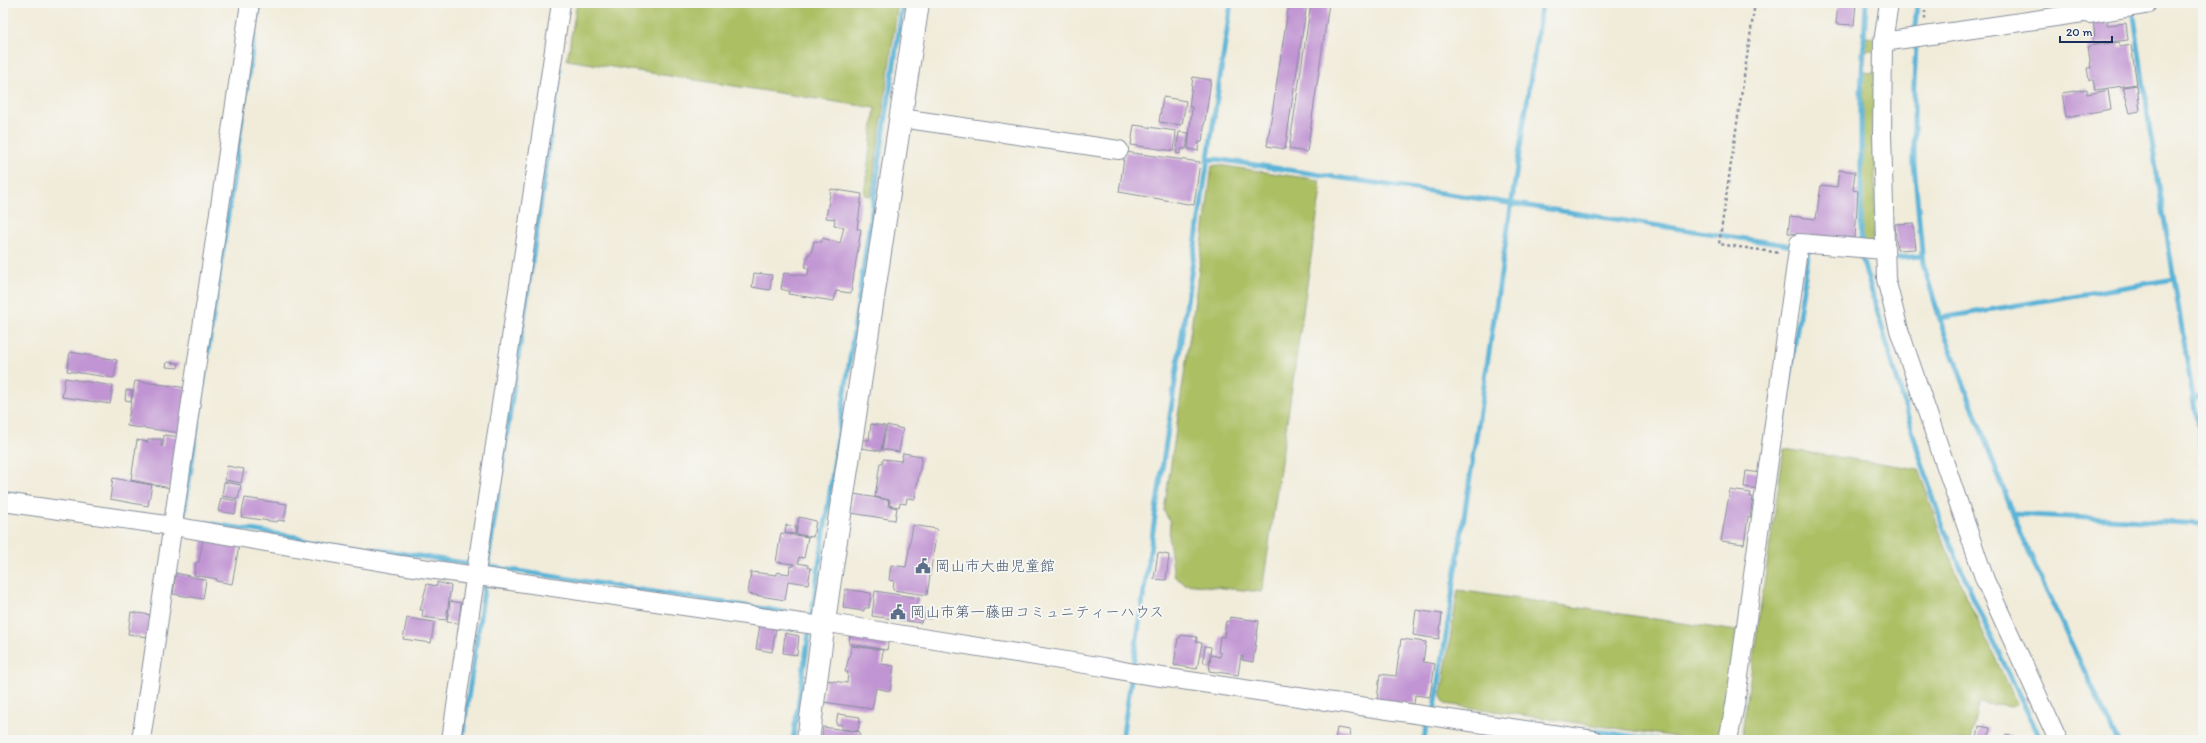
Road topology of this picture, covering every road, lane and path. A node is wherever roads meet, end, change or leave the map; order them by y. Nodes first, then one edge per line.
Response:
1 (250, 3) edge
2 (561, 3) edge
3 (918, 3) edge
4 (1755, 3) edge
5 (1888, 3) edge
6 (2145, 3) edge
7 (2090, 12) joint
8 (1883, 42) junction
9 (901, 118) junction
10 (1119, 150) dead end
11 (1884, 250) junction
12 (1797, 256) junction
13 (3, 502) edge
14 (174, 520) junction
15 (483, 576) junction
16 (815, 624) junction
17 (142, 740) edge
18 (451, 740) edge
19 (808, 740) edge
20 (1594, 740) edge
21 (1728, 740) edge
22 (2058, 740) edge

1 - 14 street
2 - 15 street
3 - 9 street
4 - 12 path
5 - 8 street
6 - 7 street
7 - 8 street
8 - 11 street
9 - 10 street
9 - 16 street
11 - 12 street
11 - 22 street
12 - 21 street
13 - 14 street
14 - 15 street
14 - 17 street
15 - 16 street
15 - 18 street
16 - 19 street
16 - 20 street

